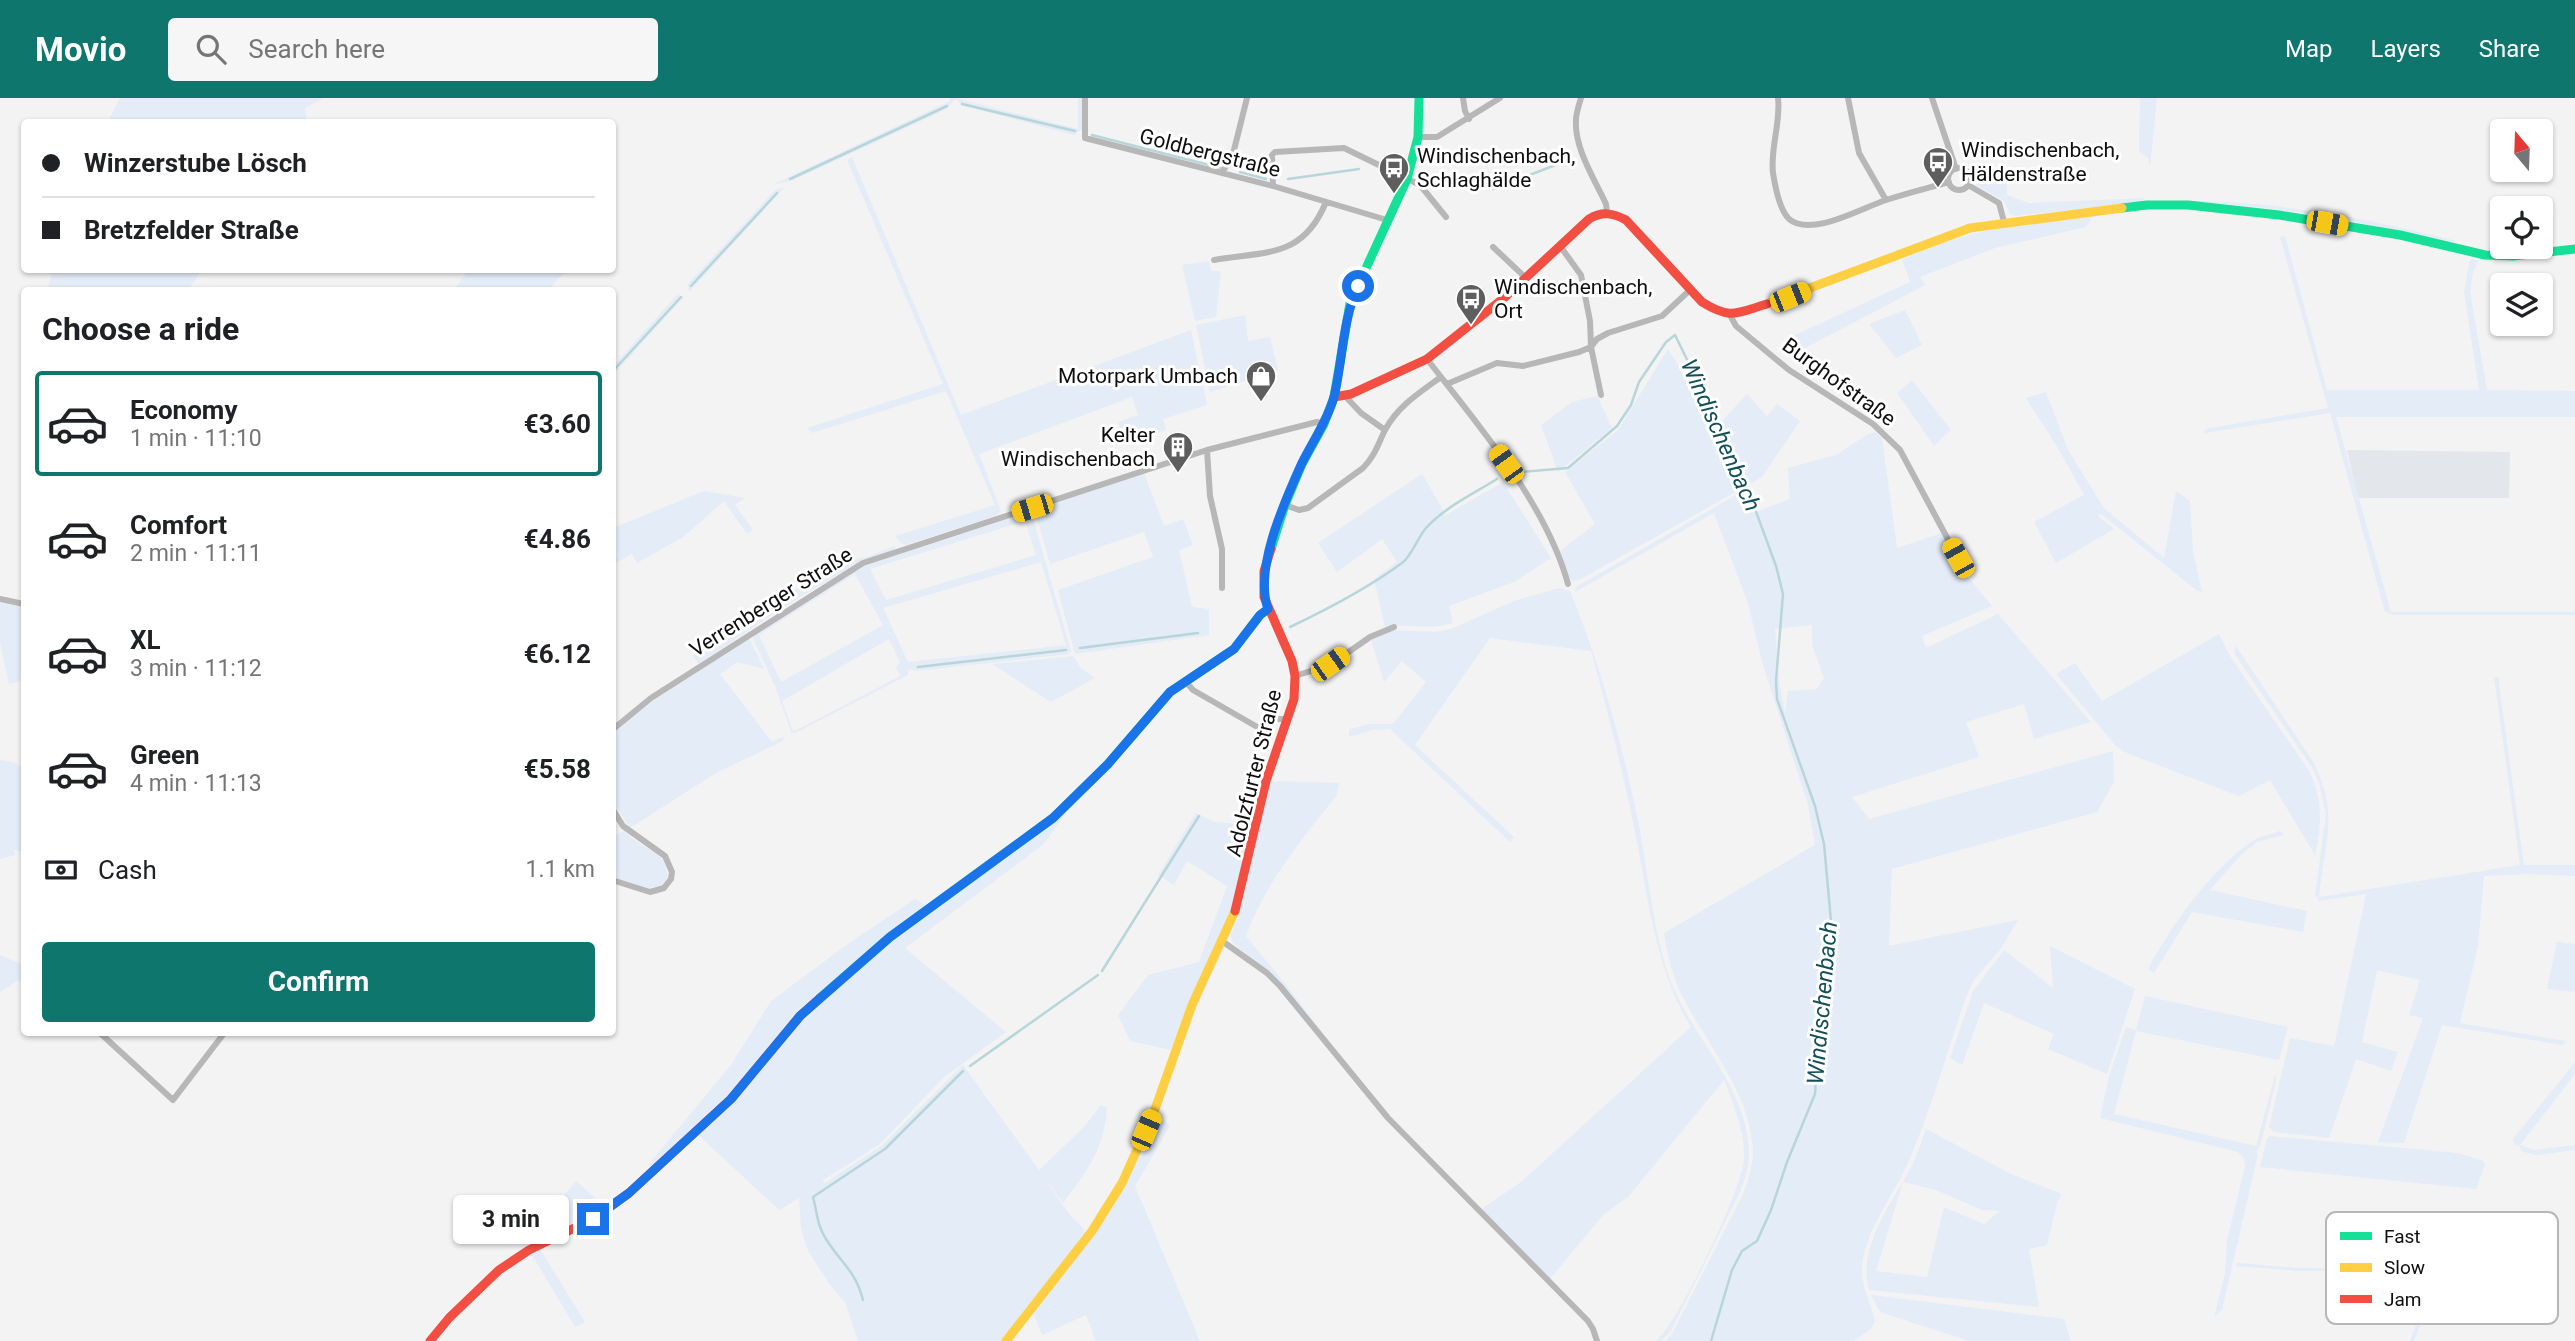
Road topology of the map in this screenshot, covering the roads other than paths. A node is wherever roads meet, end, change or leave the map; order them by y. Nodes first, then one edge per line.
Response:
1 (1085, 98) edge
2 (1247, 98) edge
3 (1419, 98) edge
4 (1463, 98) edge
5 (1500, 98) edge
6 (1581, 98) edge
7 (1778, 98) edge
8 (1848, 98) edge
9 (1931, 98) edge
10 (1469, 119) junction
11 (1418, 137) junction
12 (1956, 169) junction
13 (1222, 173) junction
14 (1407, 179) junction
15 (1949, 182) junction
16 (1968, 185) junction
17 (1273, 187) junction
18 (1886, 200) junction
19 (1326, 202) junction
20 (1607, 212) junction
21 (1446, 217) dead end
22 (1387, 220) junction
23 (2004, 222) junction
24 (1560, 246) junction
25 (1493, 247) dead end
26 (2575, 249) edge
27 (1214, 260) dead end
28 (1526, 278) junction
29 (1690, 290) junction
30 (1730, 315) junction
31 (1591, 347) junction
32 (1427, 359) junction
33 (1441, 377) junction
34 (1447, 384) junction
35 (1601, 395) dead end
36 (1345, 396) junction
37 (1334, 397) junction
38 (1324, 424) junction
39 (1385, 430) junction
40 (1207, 450) junction
41 (1285, 505) junction
42 (1958, 558) dead end
43 (1568, 583) dead end
44 (1222, 588) dead end
45 (0, 599) edge
46 (21, 603) edge
47 (1268, 609) junction
48 (1394, 627) dead end
49 (1295, 676) junction
50 (1186, 682) junction
51 (1288, 719) junction
52 (616, 727) edge
53 (616, 815) edge
54 (616, 881) edge
55 (1223, 941) junction
56 (103, 1036) edge
57 (222, 1036) edge
58 (430, 1341) edge
59 (1006, 1341) edge
60 (1597, 1341) edge

1 - 13 street, Goldbergstraße
2 - 13 street
3 - 11 street, Adolzfurter Straße
4 - 10 street
5 - 10 street
6 - 20 street
7 - 18 street
8 - 18 street
9 - 12 street
10 - 11 street
11 - 14 street, Adolzfurter Straße
12 - 15 street
12 - 16 street
13 - 17 street, Goldbergstraße
14 - 17 street
14 - 21 street
14 - 22 street, Adolzfurter Straße
15 - 16 street
15 - 18 street
16 - 23 street
17 - 19 street, Goldbergstraße
19 - 22 street, Goldbergstraße
19 - 27 street
20 - 24 street
20 - 29 street
22 - 37 street, Adolzfurter Straße
23 - 26 street
23 - 30 street
24 - 28 street
24 - 31 street
25 - 28 street
28 - 32 street
29 - 30 street
29 - 31 street
30 - 42 street, Burghofstraße
31 - 34 street
31 - 35 street
32 - 33 street
32 - 36 street
33 - 34 street
33 - 39 street
34 - 43 street
36 - 37 street
36 - 39 street
37 - 38 street, Adolzfurter Straße
38 - 40 street, Verrenberger Straße
38 - 41 street, Adolzfurter Straße
39 - 41 street
40 - 44 street
40 - 52 street, Verrenberger Straße
41 - 47 street, Adolzfurter Straße
45 - 46 street
47 - 49 street, Adolzfurter Straße
47 - 50 street
48 - 49 street
49 - 51 street, Adolzfurter Straße
50 - 51 street
50 - 58 street
51 - 55 street, Adolzfurter Straße
53 - 54 street
55 - 59 street, Adolzfurter Straße
55 - 60 street
56 - 57 street

